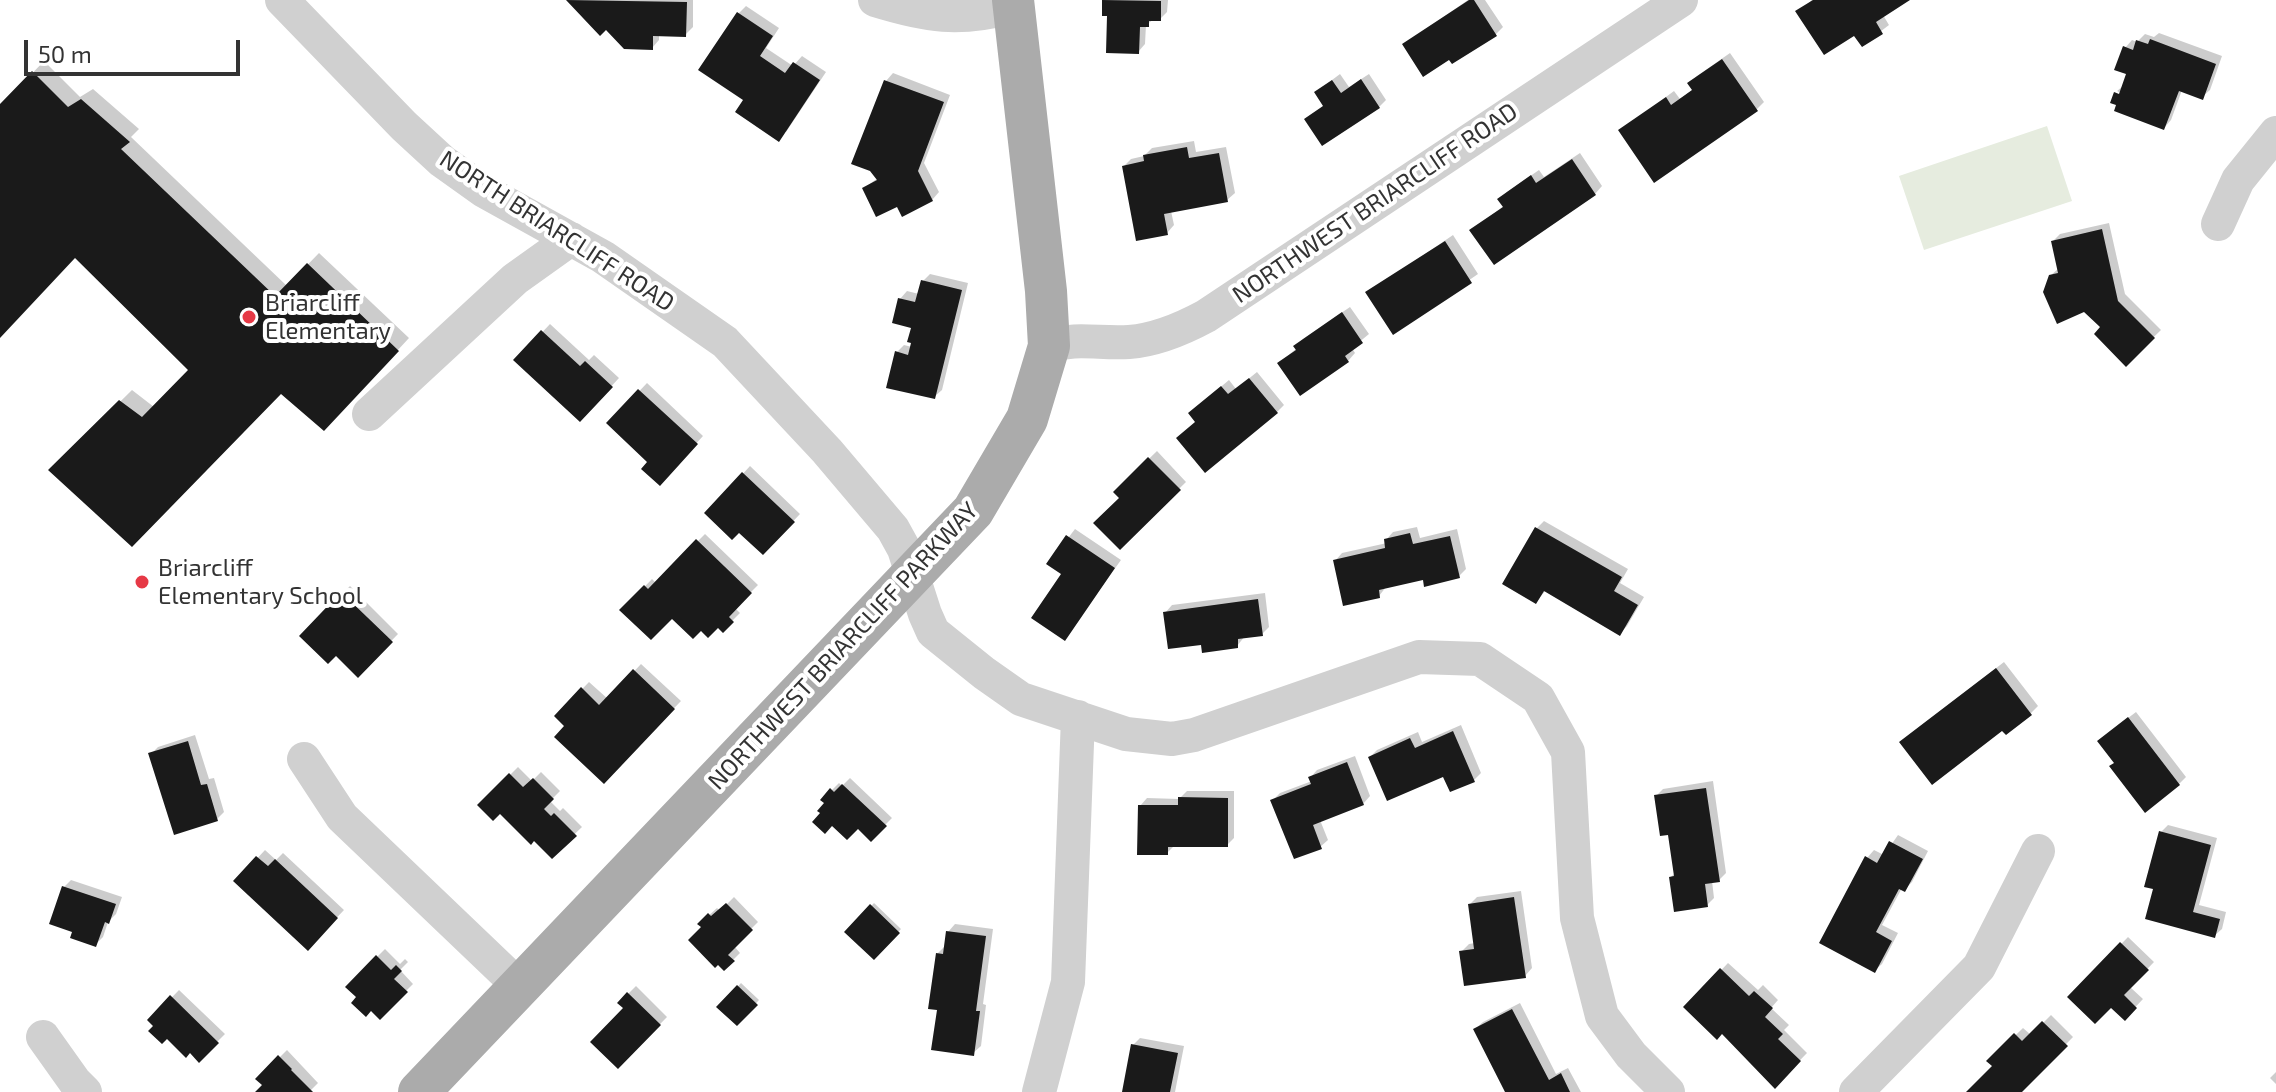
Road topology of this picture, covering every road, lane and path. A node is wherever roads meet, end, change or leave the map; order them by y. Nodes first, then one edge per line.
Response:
1 (282, 0) edge
2 (875, 0) edge
3 (1681, 0) edge
4 (1012, 4) edge
5 (2276, 133) edge
6 (2218, 224) dead end
7 (571, 239) junction
8 (1049, 346) junction
9 (369, 414) dead end
10 (912, 578) junction
11 (1078, 717) junction
12 (304, 759) dead end
13 (2038, 851) dead end
14 (520, 987) junction
15 (43, 1037) dead end
16 (85, 1092) edge
17 (419, 1092) edge
18 (1039, 1092) edge
19 (1668, 1092) edge
20 (1856, 1092) edge

1 - 7 street, NORTH BRIARCLIFF ROAD
2 - 4 street, NORTHWEST BRIARCLIFF PARKWAY
3 - 8 street, NORTHWEST BRIARCLIFF ROAD
4 - 8 main road, NORTHWEST BRIARCLIFF PARKWAY
5 - 6 street
7 - 9 street
7 - 10 street, NORTH BRIARCLIFF ROAD
8 - 10 main road, NORTHWEST BRIARCLIFF PARKWAY
10 - 11 street, NORTH BRIARCLIFF ROAD
10 - 14 main road, NORTHWEST BRIARCLIFF PARKWAY
11 - 18 street
11 - 19 street, NORTH BRIARCLIFF ROAD
12 - 14 street
13 - 20 street
14 - 17 main road, NORTHWEST BRIARCLIFF PARKWAY
15 - 16 street

